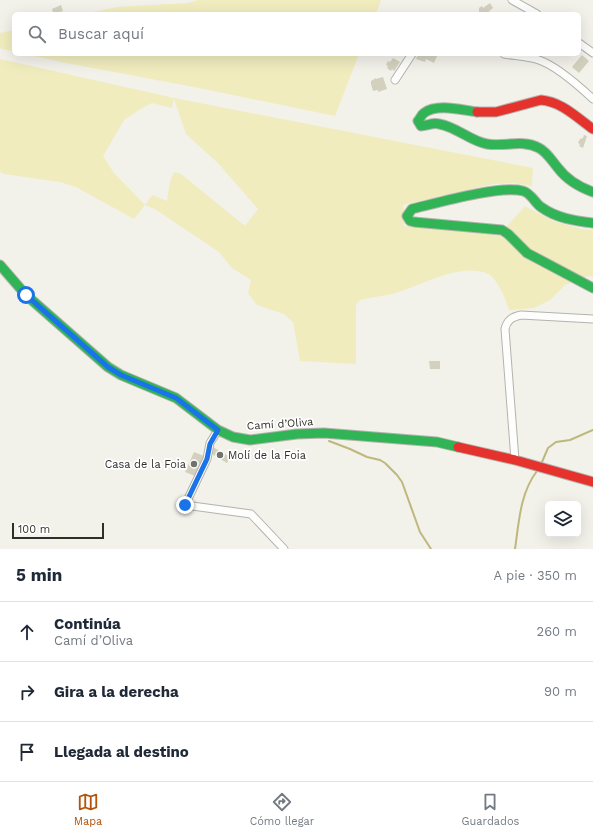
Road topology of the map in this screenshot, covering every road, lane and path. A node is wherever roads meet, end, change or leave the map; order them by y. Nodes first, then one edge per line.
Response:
1 (512, 0) edge
2 (533, 12) edge
3 (581, 44) edge
4 (593, 53) edge
5 (411, 56) edge
6 (518, 56) edge
7 (394, 80) dead end
8 (593, 99) edge
9 (593, 129) edge
10 (593, 192) edge
11 (593, 223) edge
12 (0, 265) edge
13 (593, 288) edge
14 (593, 318) edge
15 (218, 430) junction
16 (515, 460) junction
17 (593, 482) edge
18 (284, 549) edge

1 - 2 street
3 - 4 street
5 - 7 street
6 - 8 street
9 - 10 street
11 - 13 street
12 - 15 street, Camí d’Oliva
14 - 16 street
15 - 16 street, Camí d’Oliva
15 - 18 street
16 - 17 street, Camí d’Oliva

